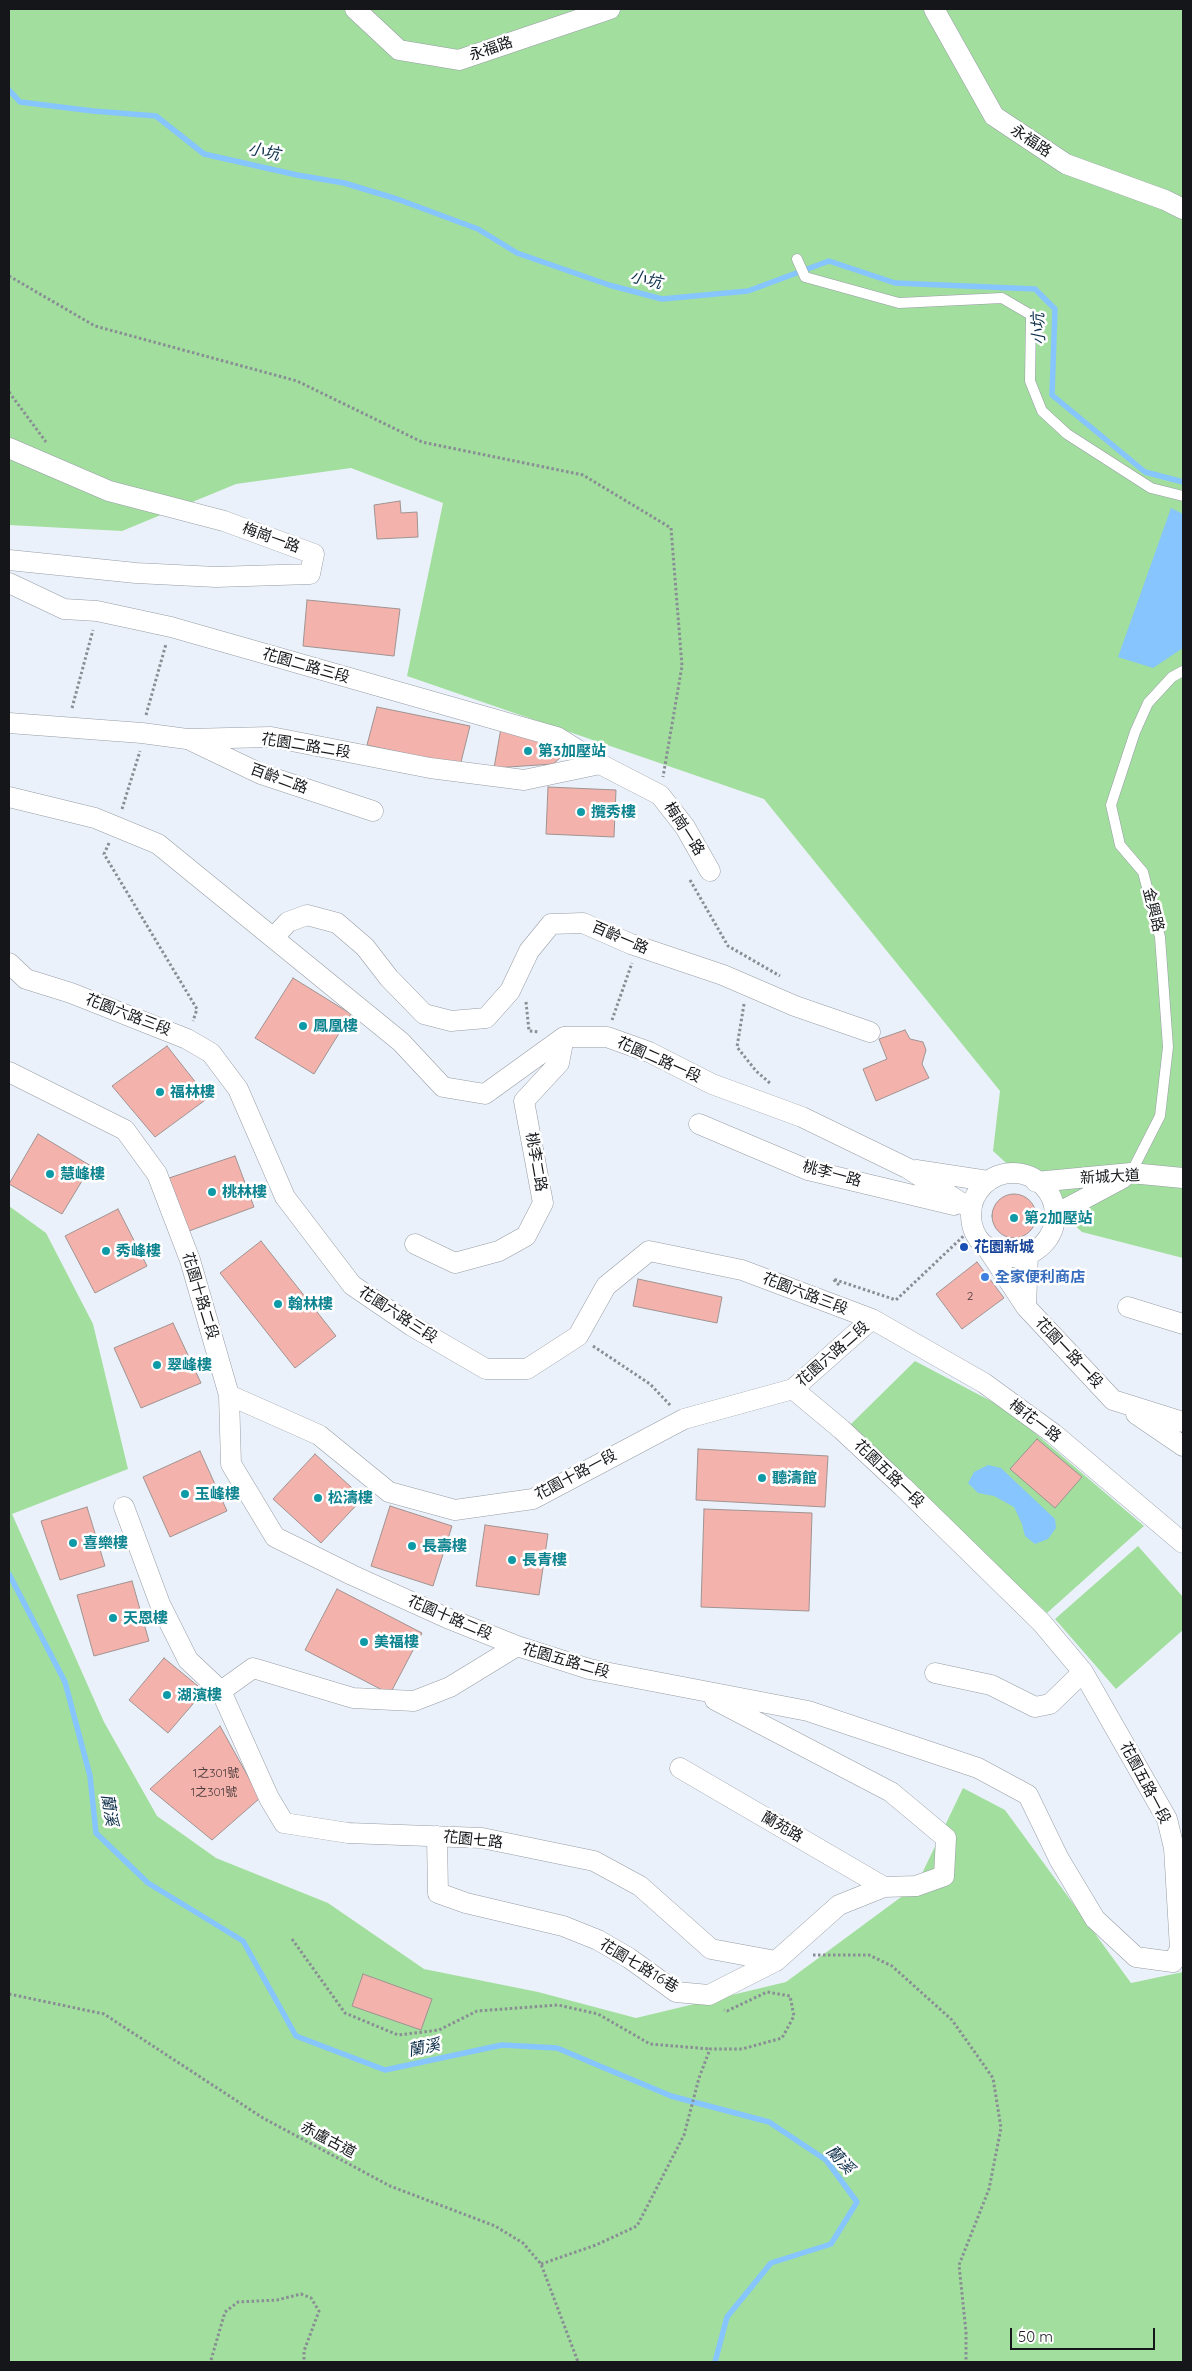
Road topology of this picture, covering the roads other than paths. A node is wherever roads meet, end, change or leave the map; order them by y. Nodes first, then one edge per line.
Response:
1 (355, 9) edge
2 (610, 9) edge
3 (934, 9) edge
4 (1183, 209) edge
5 (797, 259) dead end
6 (9, 448) edge
7 (1183, 496) edge
8 (9, 560) edge
9 (9, 583) edge
10 (1183, 671) edge
11 (9, 723) edge
12 (188, 739) junction
13 (600, 764) junction
14 (9, 796) edge
15 (373, 811) dead end
16 (710, 871) dead end
17 (274, 937) junction
18 (9, 963) edge
19 (870, 1032) dead end
20 (564, 1036) junction
21 (9, 1072) edge
22 (699, 1124) dead end
23 (908, 1168) junction
24 (1131, 1173) junction
25 (1183, 1178) edge
26 (988, 1181) junction
27 (1036, 1182) junction
28 (1054, 1215) junction
29 (972, 1218) junction
30 (415, 1244) dead end
31 (985, 1245) junction
32 (1028, 1253) junction
33 (1026, 1307) junction
34 (1128, 1307) dead end
35 (872, 1320) junction
36 (1183, 1324) edge
37 (793, 1389) junction
38 (229, 1395) junction
39 (1113, 1400) junction
40 (1183, 1422) edge
41 (1183, 1446) edge
42 (124, 1506) dead end
43 (1183, 1543) edge
44 (518, 1646) junction
45 (1084, 1672) junction
46 (935, 1673) dead end
47 (696, 1690) junction
48 (221, 1691) junction
49 (680, 1768) dead end
50 (437, 1836) junction
51 (884, 1888) junction
52 (776, 1961) junction

1 - 2 street, 永福路
3 - 4 street, 永福路
5 - 7 lane
6 - 8 street, 梅崗一路
9 - 13 street, 花園二路三段
10 - 24 lane, 金興路
11 - 12 street, 花園二路二段
12 - 13 street, 花園二路二段
12 - 15 street, 百齡二路
13 - 16 street, 梅崗一路
14 - 17 street
17 - 19 street, 百齡一路
17 - 20 street
18 - 35 street, 花園六路三段
20 - 23 street, 花園二路一段
20 - 30 street, 桃李二路
21 - 38 street, 花園十路二段
22 - 29 street, 桃李一路
23 - 26 street
23 - 29 street, 花園二路一段
24 - 25 street, 新城大道
24 - 27 street, 新城大道
24 - 28 street
26 - 27 street
26 - 29 street
27 - 28 street
28 - 32 street
29 - 31 street
31 - 32 street
31 - 33 street, 花園一路一段
32 - 33 street
33 - 39 street, 花園一路一段
34 - 36 street
35 - 37 street, 花園六路二段
35 - 43 street, 梅花一路
37 - 38 street, 花園十路一段
37 - 45 street, 花園五路一段
38 - 44 street, 花園十路二段
39 - 40 street, 花園一路一段
39 - 41 street
42 - 48 street
44 - 47 street, 花園五路二段
44 - 48 street, 花園五路二段
45 - 46 street
45 - 47 street, 花園五路一段
47 - 51 street
48 - 50 street, 花園七路
49 - 51 street, 蘭苑路
50 - 52 street, 花園七路
50 - 52 street, 花園七路16巷
51 - 52 street

